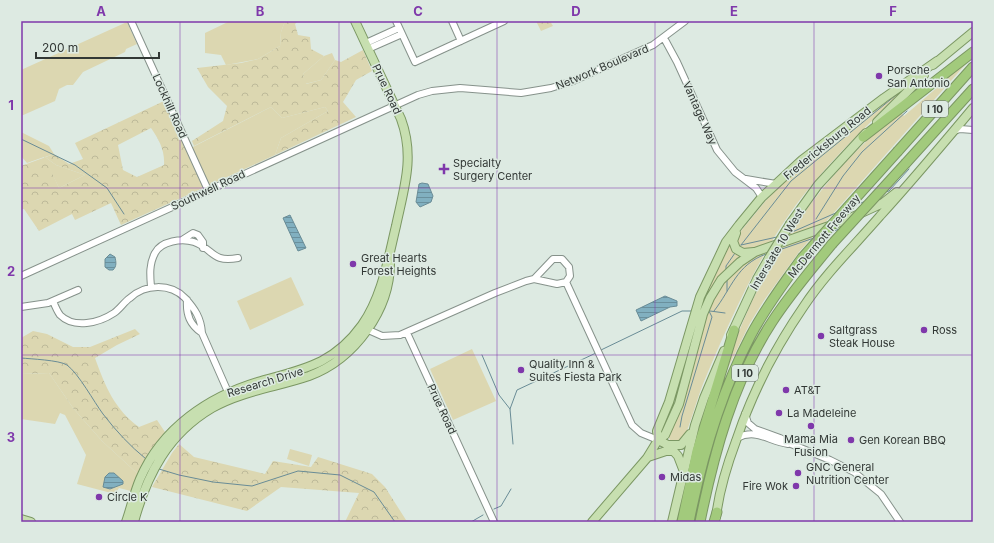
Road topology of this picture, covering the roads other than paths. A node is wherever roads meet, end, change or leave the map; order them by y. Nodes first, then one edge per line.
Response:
1 (131, 21) edge
2 (355, 21) edge
3 (396, 21) edge
4 (452, 21) edge
5 (504, 21) edge
6 (685, 21) edge
7 (401, 31) junction
8 (973, 32) edge
9 (664, 38) junction
10 (461, 41) junction
11 (367, 46) junction
12 (973, 52) edge
13 (937, 61) junction
14 (973, 67) edge
15 (973, 89) edge
16 (394, 105) junction
17 (973, 108) edge
18 (973, 130) edge
19 (954, 131) junction
20 (863, 137) junction
21 (746, 180) junction
22 (776, 184) junction
23 (906, 187) junction
24 (208, 190) junction
25 (762, 197) junction
26 (739, 224) junction
27 (755, 252) junction
28 (238, 258) dead end
29 (21, 275) edge
30 (534, 279) junction
31 (566, 282) junction
32 (152, 286) junction
33 (78, 290) dead end
34 (187, 300) junction
35 (53, 301) junction
36 (21, 308) edge
37 (196, 311) junction
38 (188, 315) junction
39 (364, 328) junction
40 (734, 330) junction
41 (202, 333) junction
42 (407, 333) junction
43 (326, 360) junction
44 (303, 378) junction
45 (266, 384) junction
46 (228, 392) junction
47 (745, 414) junction
48 (197, 419) junction
49 (694, 429) junction
50 (737, 438) junction
51 (658, 440) junction
52 (791, 444) junction
53 (670, 448) junction
54 (648, 457) junction
55 (684, 469) junction
56 (717, 512) joint
57 (21, 519) edge
58 (30, 522) edge
59 (126, 522) edge
60 (134, 522) edge
61 (494, 522) edge
62 (592, 522) edge
63 (672, 522) edge
64 (682, 522) edge
65 (689, 522) edge
66 (700, 522) edge
67 (715, 522) edge
68 (900, 522) edge

1 - 24 street, Lockhill Road
2 - 11 main road, Prue Road
3 - 7 street
4 - 10 street
5 - 10 street
6 - 9 street, Network Boulevard
7 - 10 street
7 - 11 street
8 - 13 main road, Interstate 10 West
9 - 16 street, Network Boulevard
9 - 21 street, Vantage Way
11 - 16 main road, Prue Road
12 - 20 highway
13 - 20 main road, Interstate 10 West
13 - 22 main road, Fredericksburg Road
14 - 65 highway, McDermott Freeway / I 10, bridge
15 - 66 highway, McDermott Freeway / I 10, bridge
16 - 24 street, Southwell Road
16 - 39 main road, Prue Road
17 - 19 main road
18 - 19 street
19 - 23 main road
20 - 40 main road, Interstate 10 West, bridge
21 - 22 street
21 - 25 street, Vantage Way
22 - 25 main road, Fredericksburg Road
23 - 27 main road, Fredericksburg Road
23 - 47 main road
24 - 29 street, Southwell Road
25 - 26 main road, Fredericksburg Road
26 - 27 main road
26 - 51 main road, Fredericksburg Road
27 - 51 main road, Fredericksburg Road
28 - 32 street
30 - 31 street
30 - 31 street
30 - 42 street
31 - 51 street
32 - 34 street
32 - 35 street
33 - 35 street
34 - 37 street
34 - 38 street
35 - 36 street
37 - 38 street
37 - 41 street
38 - 41 street
39 - 42 street
39 - 43 main road, Research Drive
39 - 44 main road, Research Drive
40 - 49 main road, Interstate 10 West
40 - 64 highway
41 - 46 street
42 - 61 street, Prue Road
43 - 44 main road
43 - 45 main road, Research Drive
44 - 45 main road, Research Drive
45 - 46 main road
45 - 48 main road, Research Drive
46 - 48 main road
46 - 59 main road, Research Drive
47 - 50 main road
47 - 52 street
48 - 60 main road, Research Drive
49 - 53 main road
49 - 55 main road, Interstate 10 West
50 - 52 street
50 - 56 main road
51 - 53 main road
51 - 54 main road, Fredericksburg Road
52 - 68 street
53 - 54 main road
53 - 55 main road
54 - 62 main road, Fredericksburg Road
55 - 63 main road, Interstate 10 West
56 - 67 highway
57 - 58 main road

